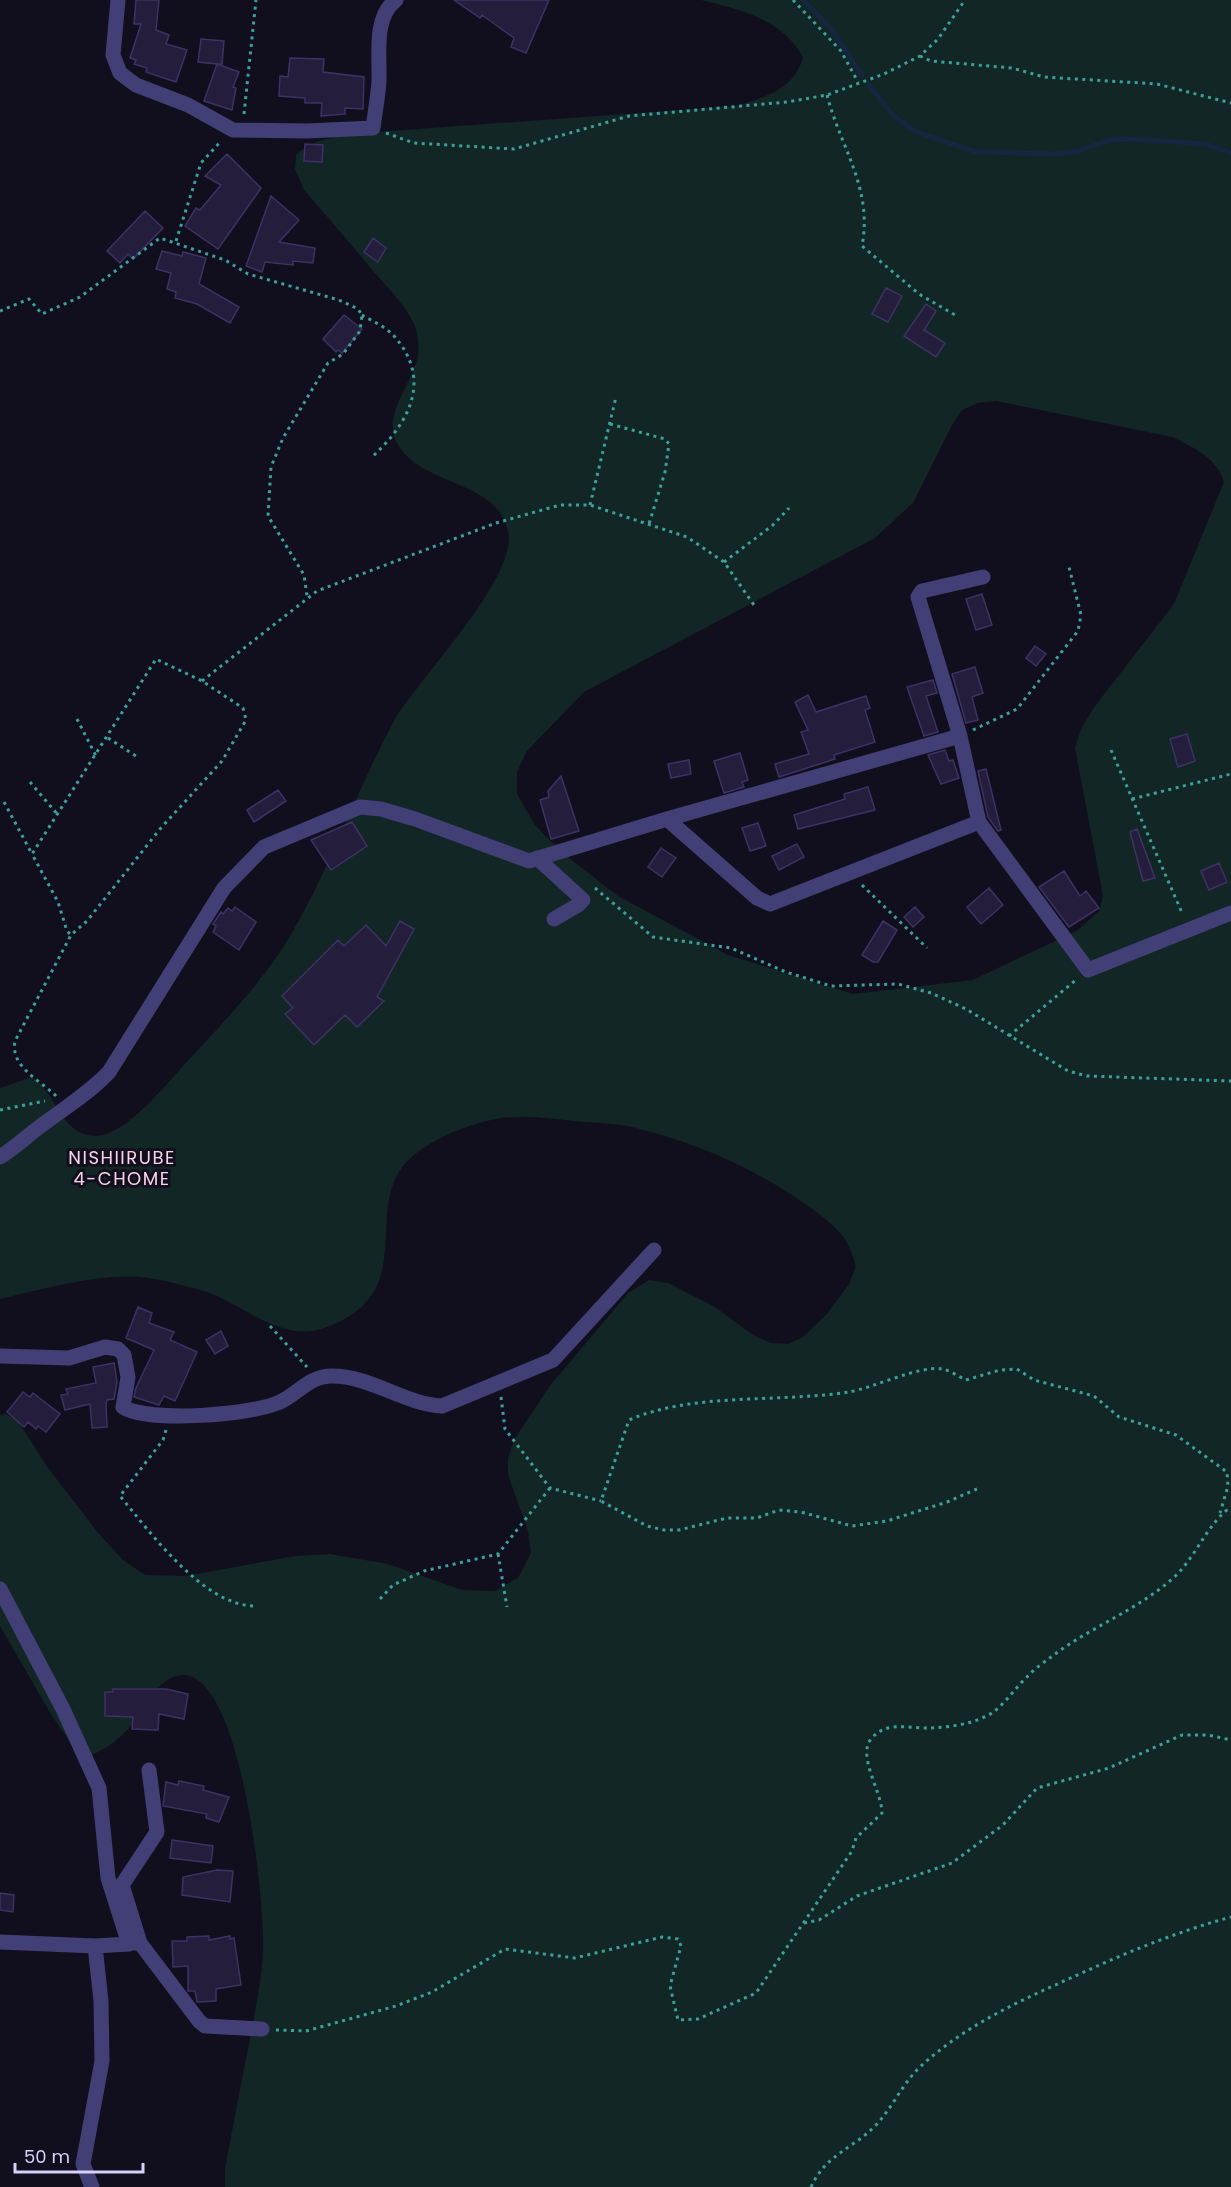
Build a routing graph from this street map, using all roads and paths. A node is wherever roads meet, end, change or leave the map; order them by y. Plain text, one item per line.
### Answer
1 (118, 0) edge
2 (256, 0) edge
3 (396, 0) edge
4 (793, 0) edge
5 (965, 0) edge
6 (920, 56) junction
7 (858, 82) junction
8 (827, 95) junction
9 (1231, 103) edge
10 (374, 128) junction
11 (233, 130) junction
12 (176, 242) junction
13 (0, 311) edge
14 (362, 315) junction
15 (955, 315) dead end
16 (616, 397) dead end
17 (610, 424) junction
18 (372, 457) dead end
19 (590, 505) junction
20 (789, 508) dead end
21 (649, 524) junction
22 (724, 562) junction
23 (1069, 567) dead end
24 (983, 577) dead end
25 (307, 596) junction
26 (756, 608) dead end
27 (202, 681) junction
28 (76, 719) dead end
29 (960, 736) junction
30 (107, 738) junction
31 (1111, 750) dead end
32 (96, 756) junction
33 (140, 758) dead end
34 (1231, 774) edge
35 (30, 782) dead end
36 (1132, 799) junction
37 (4, 802) dead end
38 (58, 816) junction
39 (667, 819) junction
40 (979, 822) junction
41 (32, 854) junction
42 (537, 858) junction
43 (848, 872) junction
44 (586, 881) dead end
45 (1231, 913) edge
46 (554, 919) dead end
47 (1189, 931) junction
48 (71, 935) junction
49 (927, 948) dead end
50 (1088, 970) junction
51 (1010, 1036) junction
52 (1231, 1082) edge
53 (0, 1110) edge
54 (0, 1157) edge
55 (654, 1250) dead end
56 (270, 1326) dead end
57 (0, 1356) edge
58 (313, 1379) junction
59 (499, 1383) junction
60 (167, 1416) junction
61 (550, 1488) junction
62 (977, 1489) dead end
63 (602, 1501) junction
64 (1231, 1506) edge
65 (1219, 1518) junction
66 (498, 1554) junction
67 (0, 1589) edge
68 (380, 1599) dead end
69 (254, 1606) dead end
70 (507, 1607) dead end
71 (1231, 1740) edge
72 (149, 1770) dead end
73 (1231, 1917) edge
74 (804, 1923) junction
75 (0, 1941) edge
76 (135, 1943) junction
77 (95, 1946) junction
78 (262, 2029) joint
79 (92, 2187) edge
80 (811, 2187) edge

1 - 11 street
2 - 11 path
3 - 10 street
4 - 7 path
5 - 6 path
6 - 7 path
6 - 9 path
7 - 8 path
8 - 10 path
8 - 15 path
10 - 11 street
11 - 12 path
12 - 13 path
12 - 14 path
14 - 18 path
14 - 25 path
16 - 17 path
17 - 19 path
17 - 21 path
19 - 21 path
19 - 25 path
20 - 22 path
21 - 22 path
22 - 26 path
23 - 29 path
24 - 29 street
25 - 27 path
27 - 30 path
27 - 48 path
28 - 32 path
29 - 39 street
29 - 40 street
30 - 32 path
30 - 33 path
31 - 36 path
32 - 38 path
34 - 36 path
35 - 38 path
36 - 47 path
37 - 41 path
38 - 41 path
39 - 42 street
39 - 43 street
40 - 43 street
40 - 50 street
41 - 48 path
42 - 46 street
42 - 54 street
43 - 49 path
44 - 51 path
45 - 47 street
47 - 50 street
48 - 53 path
50 - 51 path
51 - 52 path
55 - 59 street
56 - 58 path
57 - 60 street
58 - 59 street
58 - 60 street
59 - 61 path
60 - 69 path
61 - 63 path
61 - 66 path
62 - 63 path
63 - 65 path
64 - 65 path
65 - 74 path
66 - 68 path
66 - 70 path
67 - 76 street
71 - 74 path
72 - 76 street
73 - 80 path
74 - 78 path
75 - 77 street
76 - 77 street
76 - 78 street
77 - 79 street

